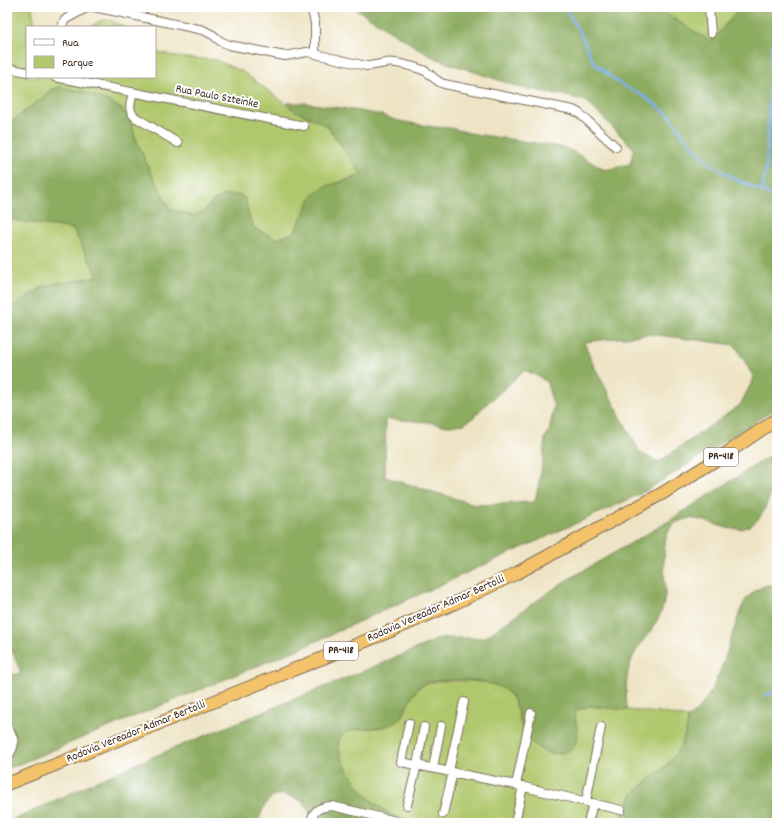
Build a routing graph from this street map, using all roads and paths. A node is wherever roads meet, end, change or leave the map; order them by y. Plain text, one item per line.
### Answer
1 (88, 7) edge
2 (94, 7) edge
3 (311, 7) edge
4 (709, 7) edge
5 (62, 26) edge
6 (711, 33) dead end
7 (316, 54) junction
8 (7, 68) edge
9 (26, 72) edge
10 (72, 79) edge
11 (133, 92) junction
12 (304, 126) dead end
13 (178, 144) dead end
14 (616, 147) dead end
15 (777, 418) edge
16 (464, 702) dead end
17 (531, 713) dead end
18 (409, 724) dead end
19 (7, 726) edge
20 (441, 726) dead end
21 (424, 727) dead end
22 (601, 727) dead end
23 (7, 758) edge
24 (417, 765) junction
25 (433, 768) junction
26 (451, 772) junction
27 (7, 784) edge
28 (520, 786) junction
29 (590, 802) junction
30 (407, 804) dead end
31 (621, 810) dead end
32 (443, 814) dead end
33 (310, 823) edge
34 (406, 823) edge
35 (515, 823) edge
36 (588, 823) edge

1 - 5 street
2 - 7 street
3 - 7 street
4 - 6 street
7 - 14 street
8 - 9 street
10 - 11 street, Rua Paulo Szteinke
11 - 12 street, Rua Paulo Szteinke
11 - 13 street
15 - 27 highway, Rodovia Vereador Admar Bertolli / PR-418
16 - 26 street
17 - 28 street
18 - 24 street
19 - 23 street
20 - 25 street
21 - 24 street
22 - 29 street
24 - 25 street
24 - 30 street
25 - 26 street
26 - 28 street
26 - 32 street
28 - 29 street
28 - 35 street
29 - 31 street
29 - 36 street
33 - 34 street

